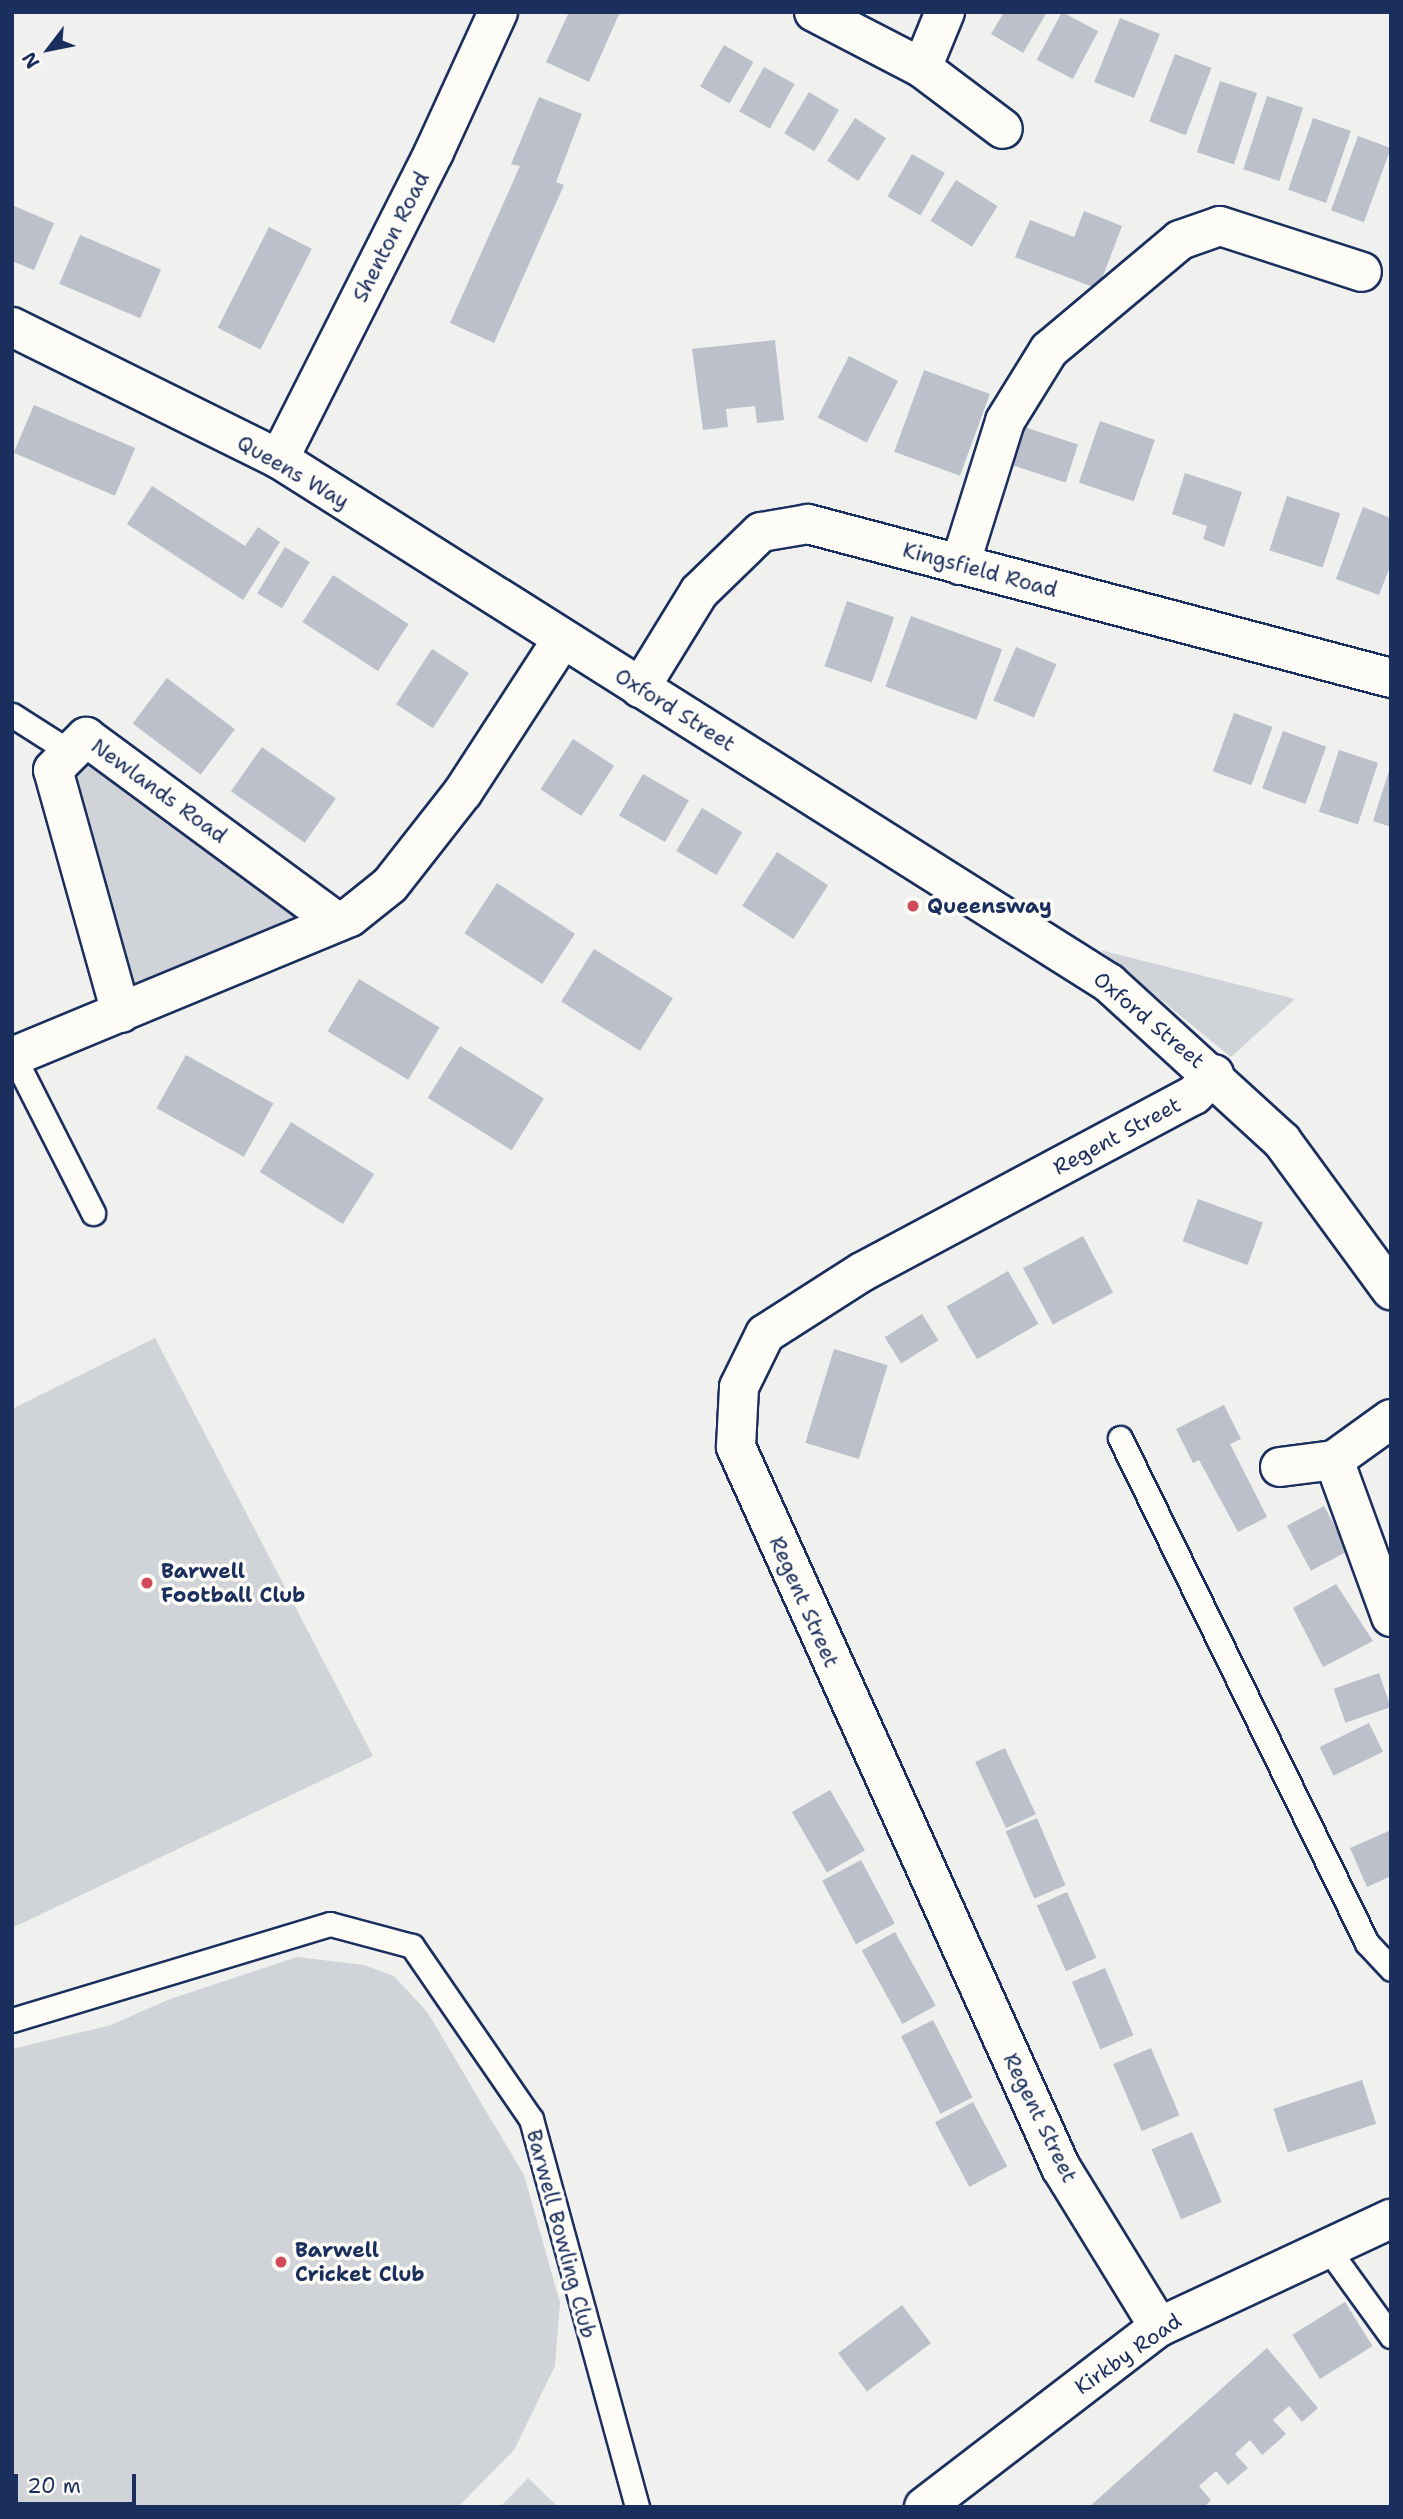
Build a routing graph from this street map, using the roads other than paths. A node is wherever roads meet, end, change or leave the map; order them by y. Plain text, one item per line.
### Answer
1 (498, 12) edge
2 (814, 12) edge
3 (945, 12) edge
4 (922, 68) junction
5 (1003, 129) dead end
6 (1362, 272) dead end
7 (12, 327) edge
8 (279, 459) junction
9 (960, 565) junction
10 (561, 641) junction
11 (1391, 678) edge
12 (640, 688) junction
13 (12, 715) edge
14 (70, 752) junction
15 (337, 922) junction
16 (121, 1013) junction
17 (13, 1057) edge
18 (1214, 1074) junction
19 (93, 1213) dead end
20 (1391, 1290) edge
21 (1391, 1419) edge
22 (1120, 1438) dead end
23 (1334, 1460) junction
24 (1280, 1467) dead end
25 (1391, 1617) edge
26 (1391, 1969) edge
27 (12, 2020) edge
28 (1391, 2218) edge
29 (1326, 2246) junction
30 (1159, 2327) junction
31 (1391, 2336) edge
32 (637, 2507) edge
33 (925, 2507) edge

1 - 8 street, Shenton Road
2 - 4 street
3 - 4 street
4 - 5 street
6 - 9 street
7 - 8 street, Queens Way
8 - 10 street, Queens Way
9 - 11 street, Kingsfield Road
9 - 12 street, Kingsfield Road
10 - 12 street, Oxford Street
10 - 15 street
12 - 18 street, Oxford Street
13 - 14 lane
14 - 15 street, Newlands Road
14 - 16 street, Newlands Road
15 - 16 street
16 - 17 street
17 - 19 lane
18 - 20 street, Oxford Street
18 - 30 street, Regent Street
21 - 23 street
22 - 26 lane
23 - 24 street
23 - 25 street
27 - 32 lane, Barwell Bowling Club
28 - 29 street, Kirkby Road
29 - 30 street, Kirkby Road
29 - 31 lane
30 - 33 street, Kirkby Road

